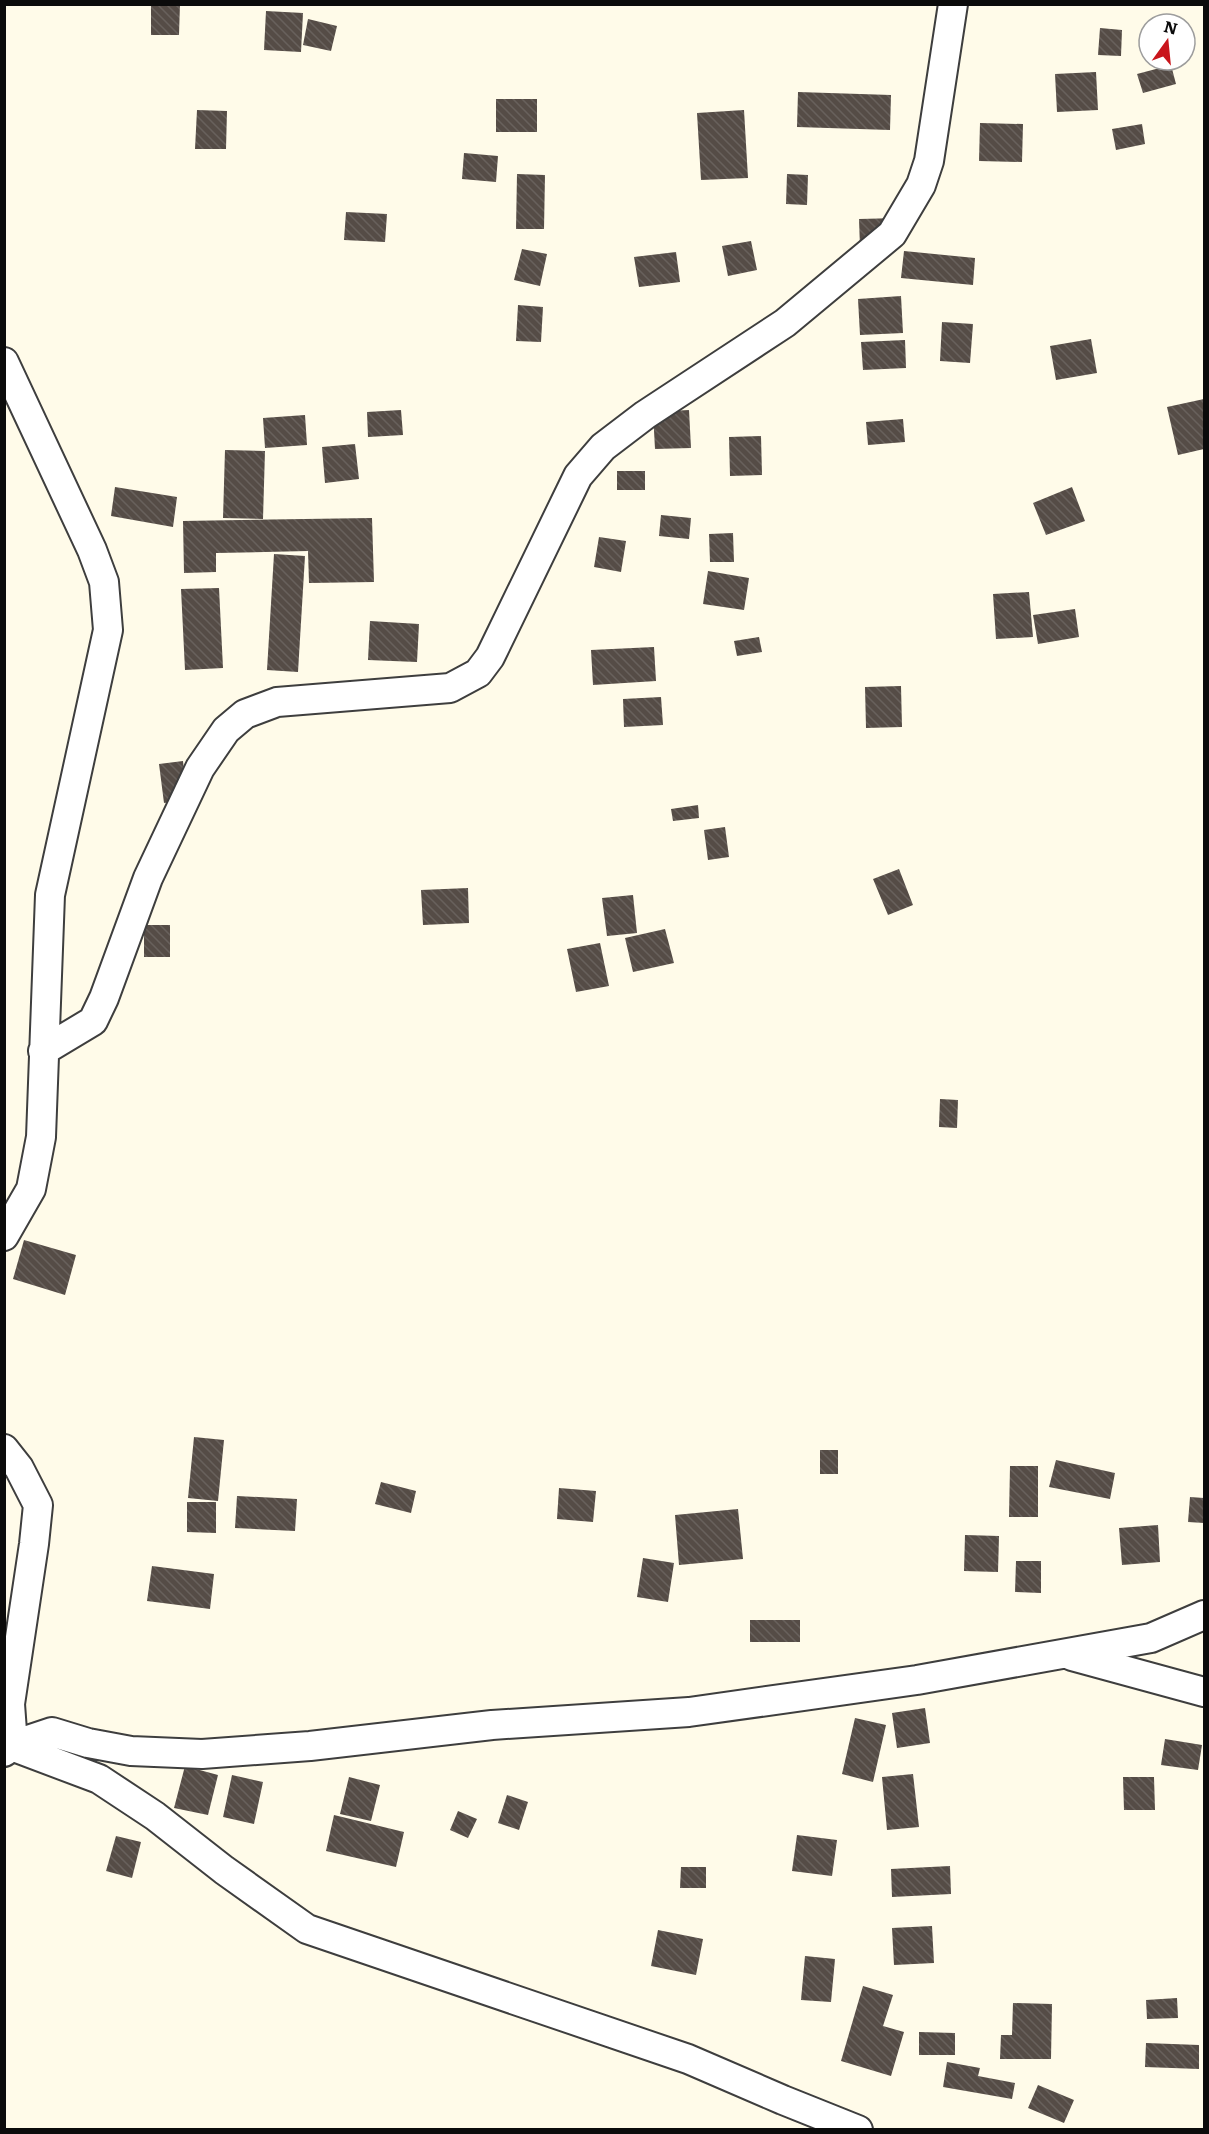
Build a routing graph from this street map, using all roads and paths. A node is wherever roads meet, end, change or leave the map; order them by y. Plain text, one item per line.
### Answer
1 (953, 4) edge
2 (4, 362) edge
3 (43, 1051) junction
4 (4, 1236) edge
5 (4, 1449) edge
6 (1204, 1615) edge
7 (1064, 1653) junction
8 (1204, 1692) edge
9 (7, 1747) edge
10 (858, 2130) edge

1 - 3 street
2 - 3 street
3 - 4 street
5 - 9 street
6 - 7 street
7 - 8 street
7 - 9 street
9 - 10 street

